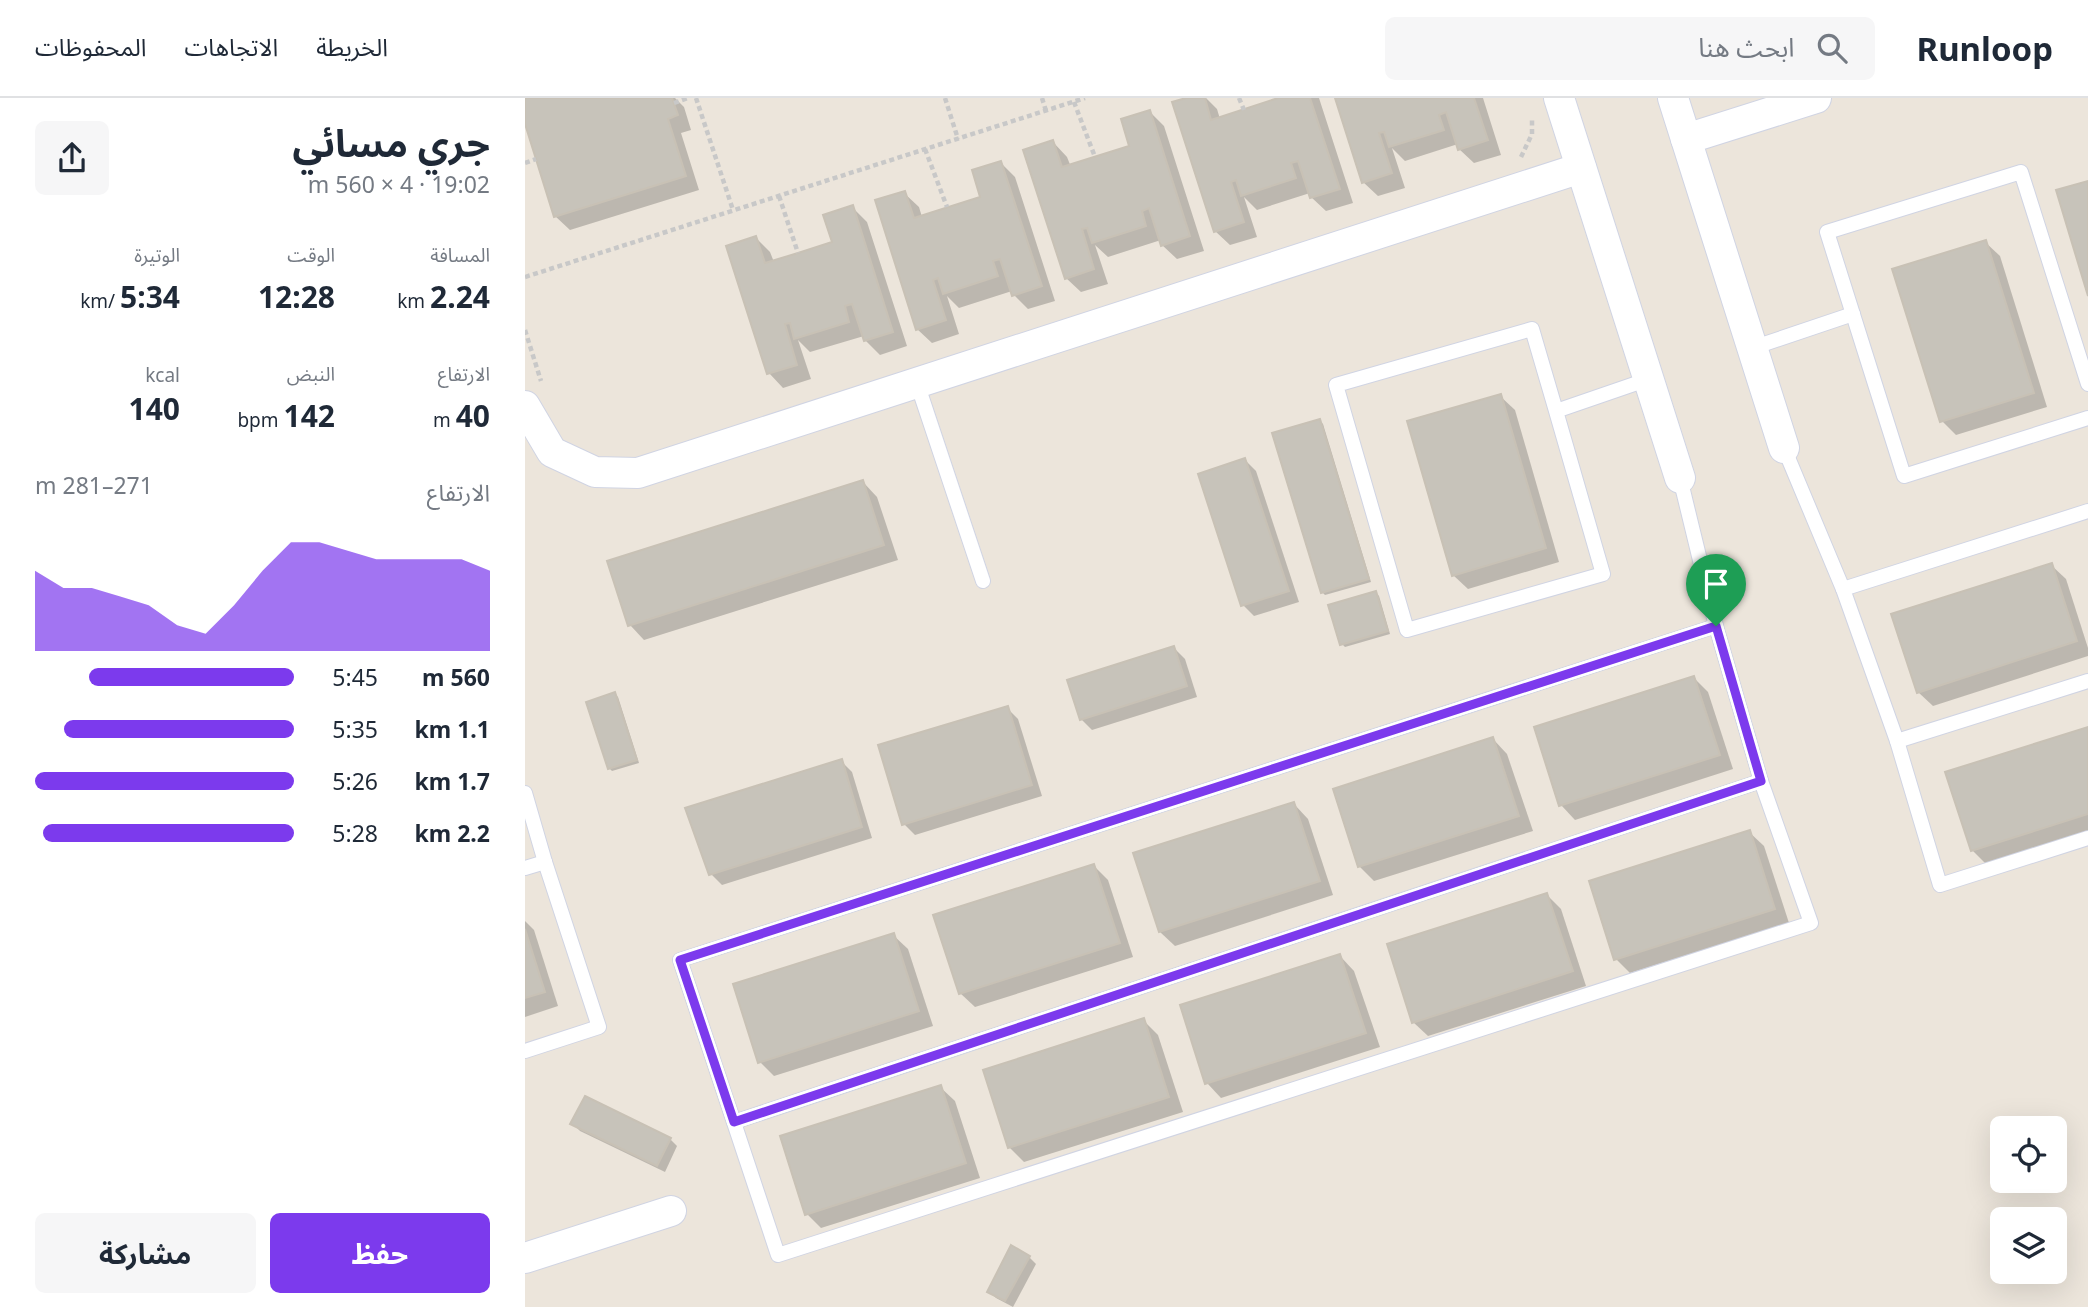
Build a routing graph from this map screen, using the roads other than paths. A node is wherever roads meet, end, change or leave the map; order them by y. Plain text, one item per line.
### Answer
1 (1559, 98) edge
2 (1673, 98) edge
3 (1816, 98) edge
4 (1686, 139) junction
5 (1581, 168) junction
6 (1853, 314) junction
7 (1752, 348) junction
8 (1649, 379) junction
9 (917, 383) junction
10 (2088, 384) edge
11 (525, 406) edge
12 (1556, 411) junction
13 (2088, 418) edge
14 (1784, 448) joint
15 (1680, 478) joint
16 (2088, 511) edge
17 (983, 581) dead end
18 (1843, 589) junction
19 (1716, 626) junction
20 (2088, 681) edge
21 (1897, 741) junction
22 (1761, 781) junction
23 (525, 793) edge
24 (2088, 838) edge
25 (545, 862) junction
26 (525, 868) edge
27 (525, 1051) edge
28 (734, 1122) junction
29 (671, 1211) dead end
30 (525, 1258) edge

1 - 5 street
2 - 4 street
3 - 4 street
4 - 7 street
5 - 8 street
5 - 9 street
6 - 7 lane
6 - 10 lane
6 - 13 lane
7 - 14 street
8 - 12 lane
8 - 15 street
9 - 11 street
9 - 17 lane
12 - 12 lane
14 - 18 lane
15 - 19 lane
16 - 18 lane
18 - 21 lane
19 - 22 lane
19 - 28 lane
20 - 21 lane
21 - 24 lane
22 - 28 lane
22 - 28 lane
23 - 25 lane
25 - 26 lane
25 - 27 lane
29 - 30 street

